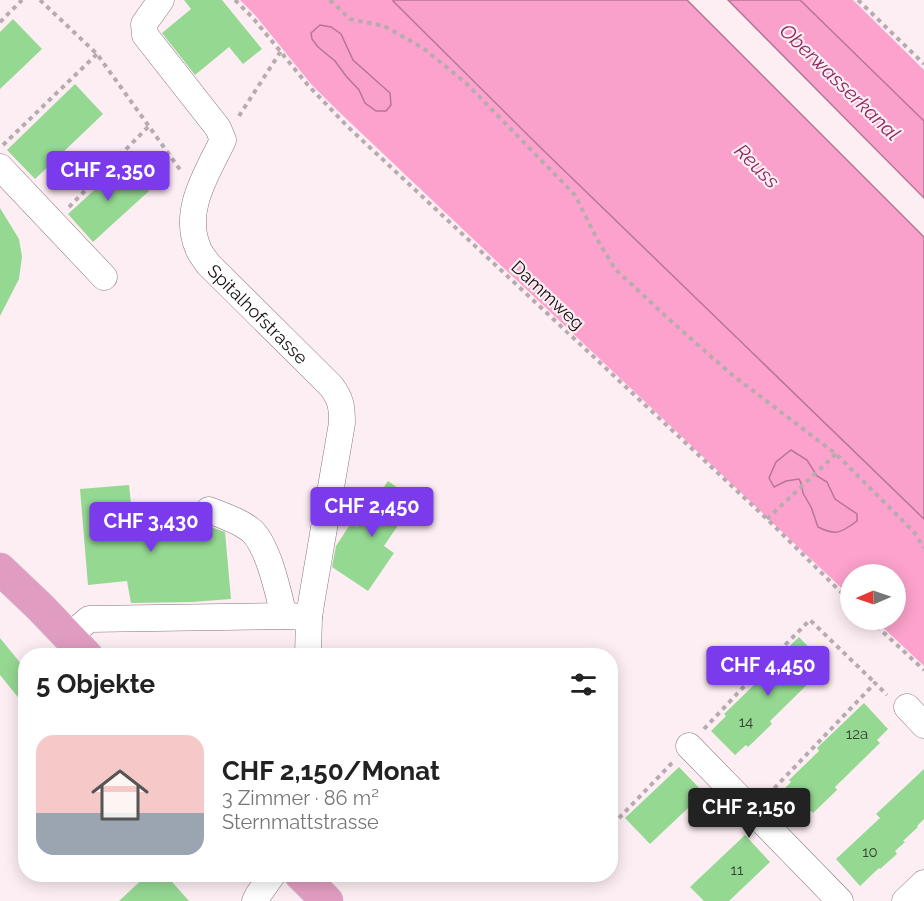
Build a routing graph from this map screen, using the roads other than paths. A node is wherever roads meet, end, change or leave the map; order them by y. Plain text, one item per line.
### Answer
1 (161, 0) edge
2 (0, 167) edge
3 (104, 277) dead end
4 (209, 510) dead end
5 (0, 569) edge
6 (284, 616) junction
7 (309, 617) junction
8 (78, 646) edge
9 (308, 648) edge
10 (689, 746) road end
11 (268, 882) edge
12 (308, 882) edge
13 (924, 883) edge
14 (255, 901) edge
15 (327, 901) edge
16 (840, 901) edge
17 (905, 901) edge

1 - 7 street, Spitalhofstrasse
2 - 3 street
4 - 6 street
5 - 8 main road
6 - 7 street
6 - 8 street
7 - 9 street, Spitalhofstrasse
10 - 16 street
11 - 14 street
12 - 15 main road
13 - 17 street

